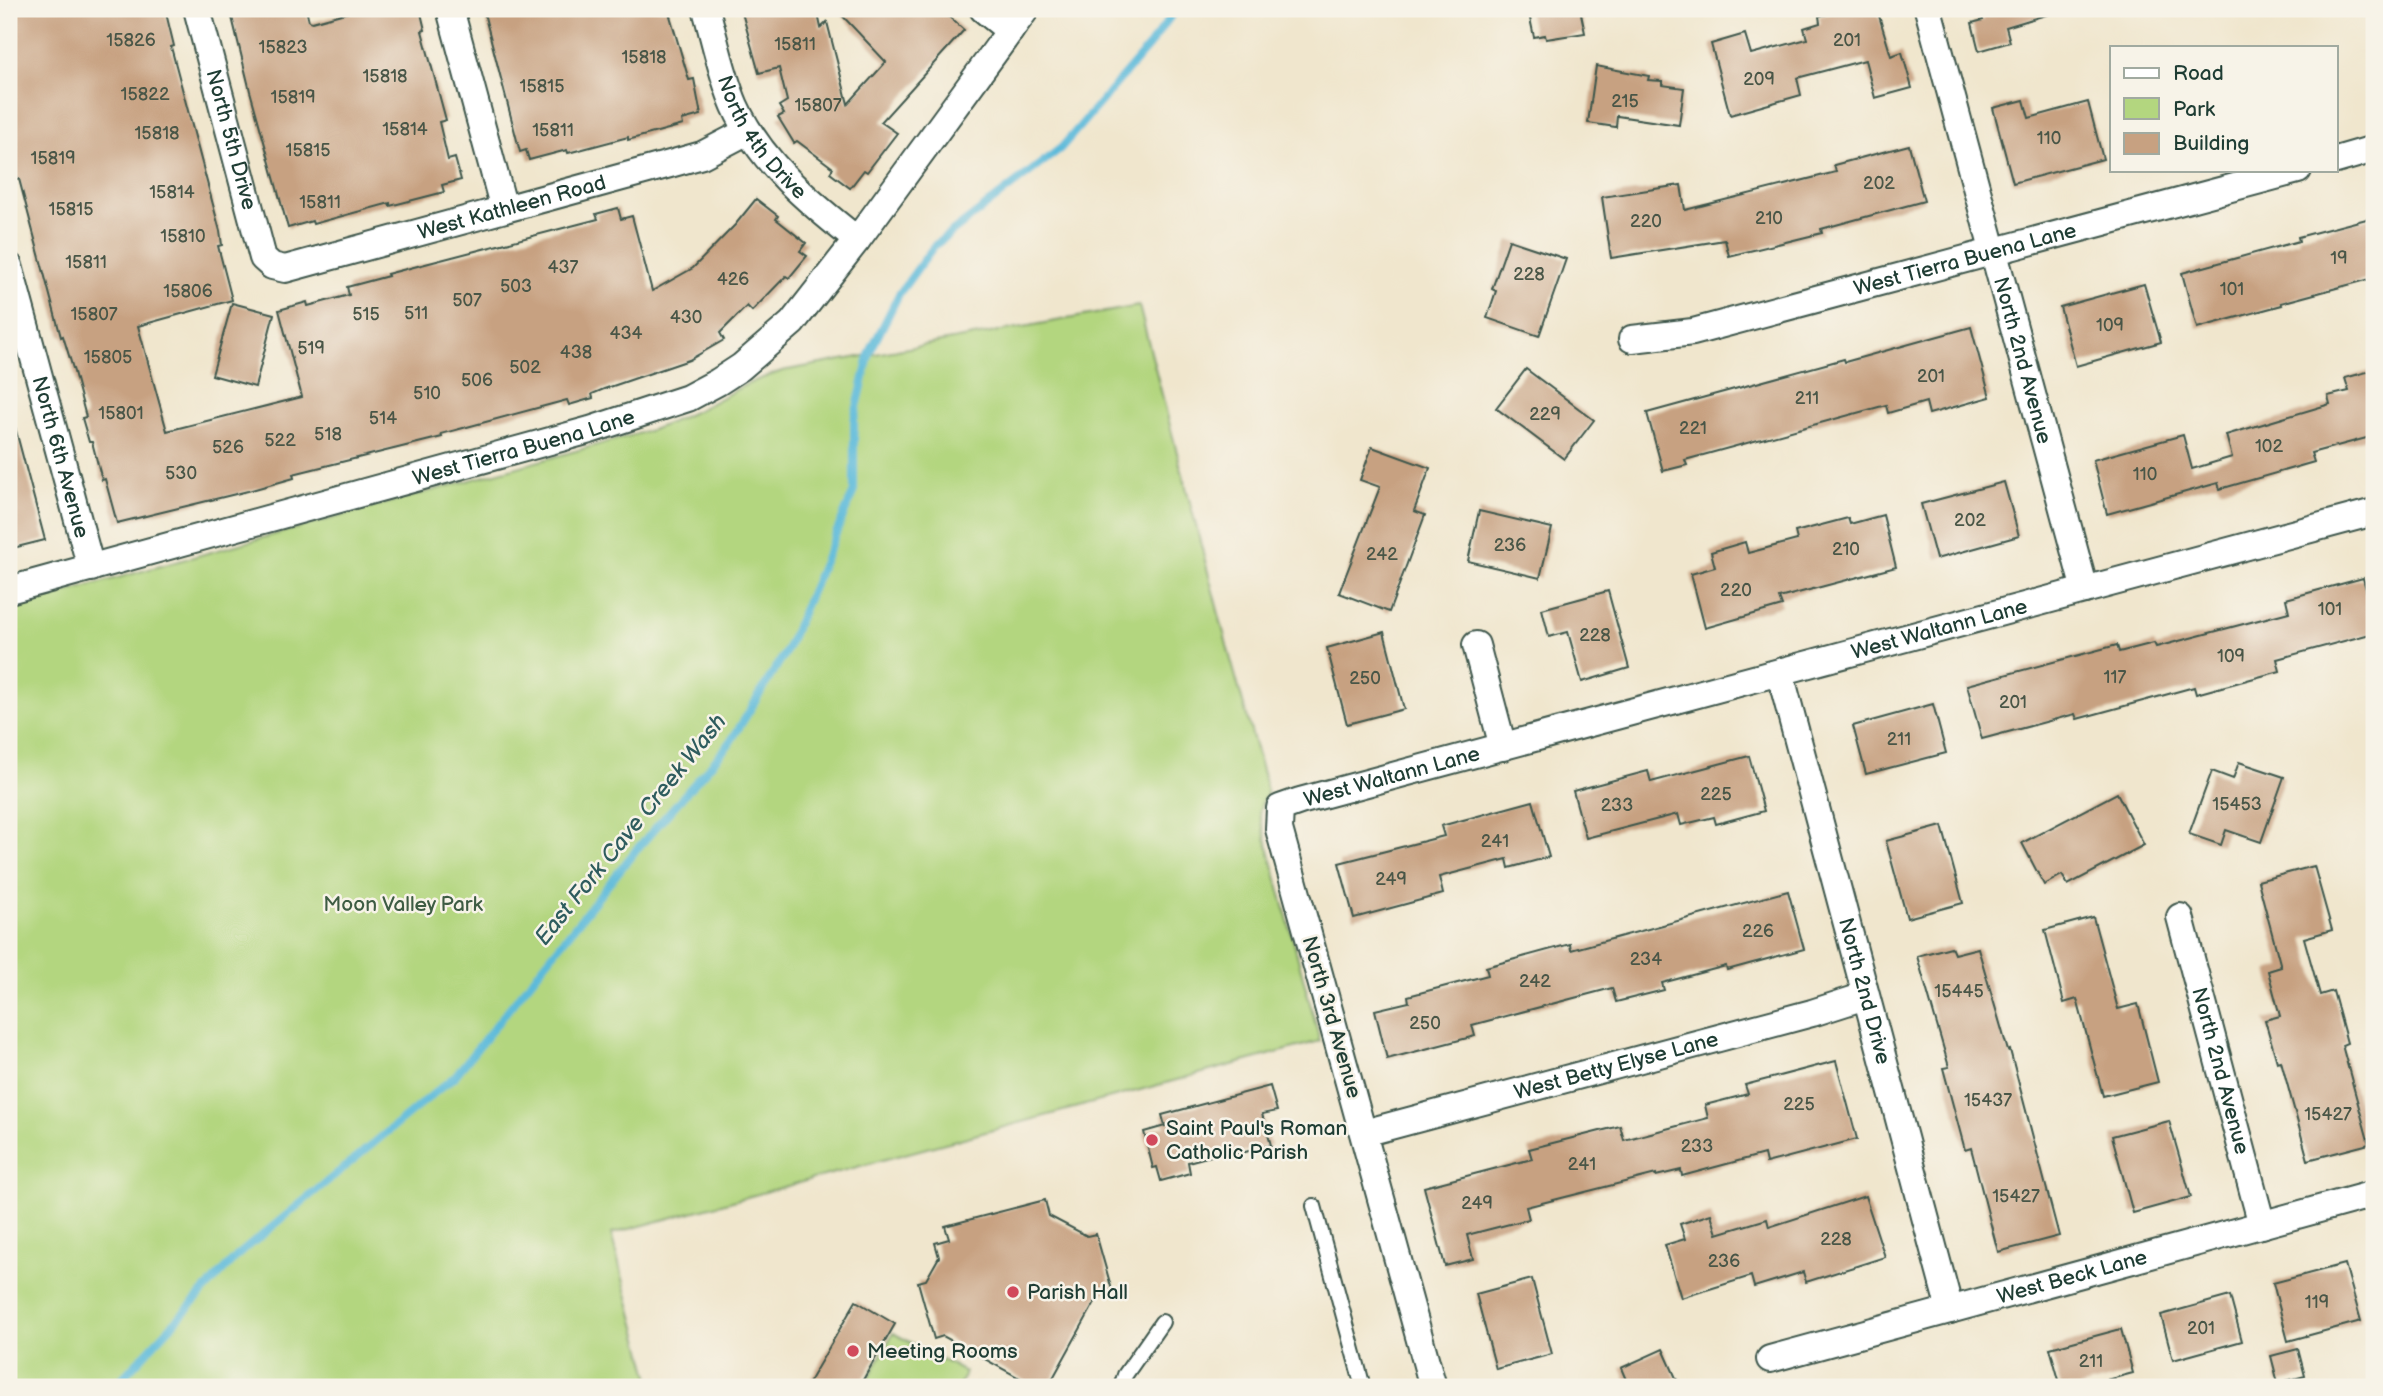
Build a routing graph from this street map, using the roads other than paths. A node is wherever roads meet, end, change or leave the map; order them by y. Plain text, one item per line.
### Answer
1 (197, 9) edge
2 (450, 9) edge
3 (706, 9) edge
4 (983, 9) edge
5 (1026, 9) edge
6 (1928, 9) edge
7 (1010, 31) junction
8 (748, 131) junction
9 (2374, 149) edge
10 (2338, 159) edge
11 (2290, 172) edge
12 (504, 209) junction
13 (858, 240) junction
14 (1993, 251) junction
15 (9, 266) edge
16 (272, 266) joint
17 (1632, 339) dead end
18 (2374, 512) edge
19 (91, 568) junction
20 (9, 590) edge
21 (2085, 590) junction
22 (1476, 646) dead end
23 (1780, 673) junction
24 (1503, 747) junction
25 (1280, 808) joint
26 (2180, 917) dead end
27 (1866, 996) junction
28 (1364, 1133) junction
29 (2374, 1194) edge
30 (1314, 1206) dead end
31 (2262, 1225) junction
32 (1950, 1310) junction
33 (1161, 1322) dead end
34 (1770, 1359) dead end
35 (1121, 1387) edge
36 (1363, 1387) edge
37 (1433, 1387) edge

1 - 16 street, North 5th Drive
2 - 12 street
3 - 8 street, North 4th Drive
4 - 7 street
5 - 7 street
6 - 14 street, North 2nd Avenue
7 - 13 street, West Tierra Buena Lane
8 - 12 street, West Kathleen Road
8 - 13 street, North 4th Drive
9 - 10 street
11 - 14 street, West Tierra Buena Lane
12 - 16 street, West Kathleen Road
13 - 19 street, West Tierra Buena Lane
14 - 17 street, West Tierra Buena Lane
14 - 21 street, North 2nd Avenue
15 - 19 street, North 6th Avenue
18 - 21 street, West Waltann Lane
19 - 20 street, West Tierra Buena Lane
21 - 23 street, West Waltann Lane
22 - 24 street, West Waltann Lane
23 - 24 street, West Waltann Lane
23 - 27 street, North 2nd Drive
24 - 25 street, West Waltann Lane
25 - 28 street, North 3rd Avenue
26 - 31 street, North 2nd Avenue
27 - 28 street, West Betty Elyse Lane
27 - 32 street, North 2nd Drive
28 - 37 street, North 3rd Avenue
29 - 31 street, West Beck Lane
30 - 36 lane
31 - 32 street, West Beck Lane
32 - 34 street, West Beck Lane
33 - 35 lane

